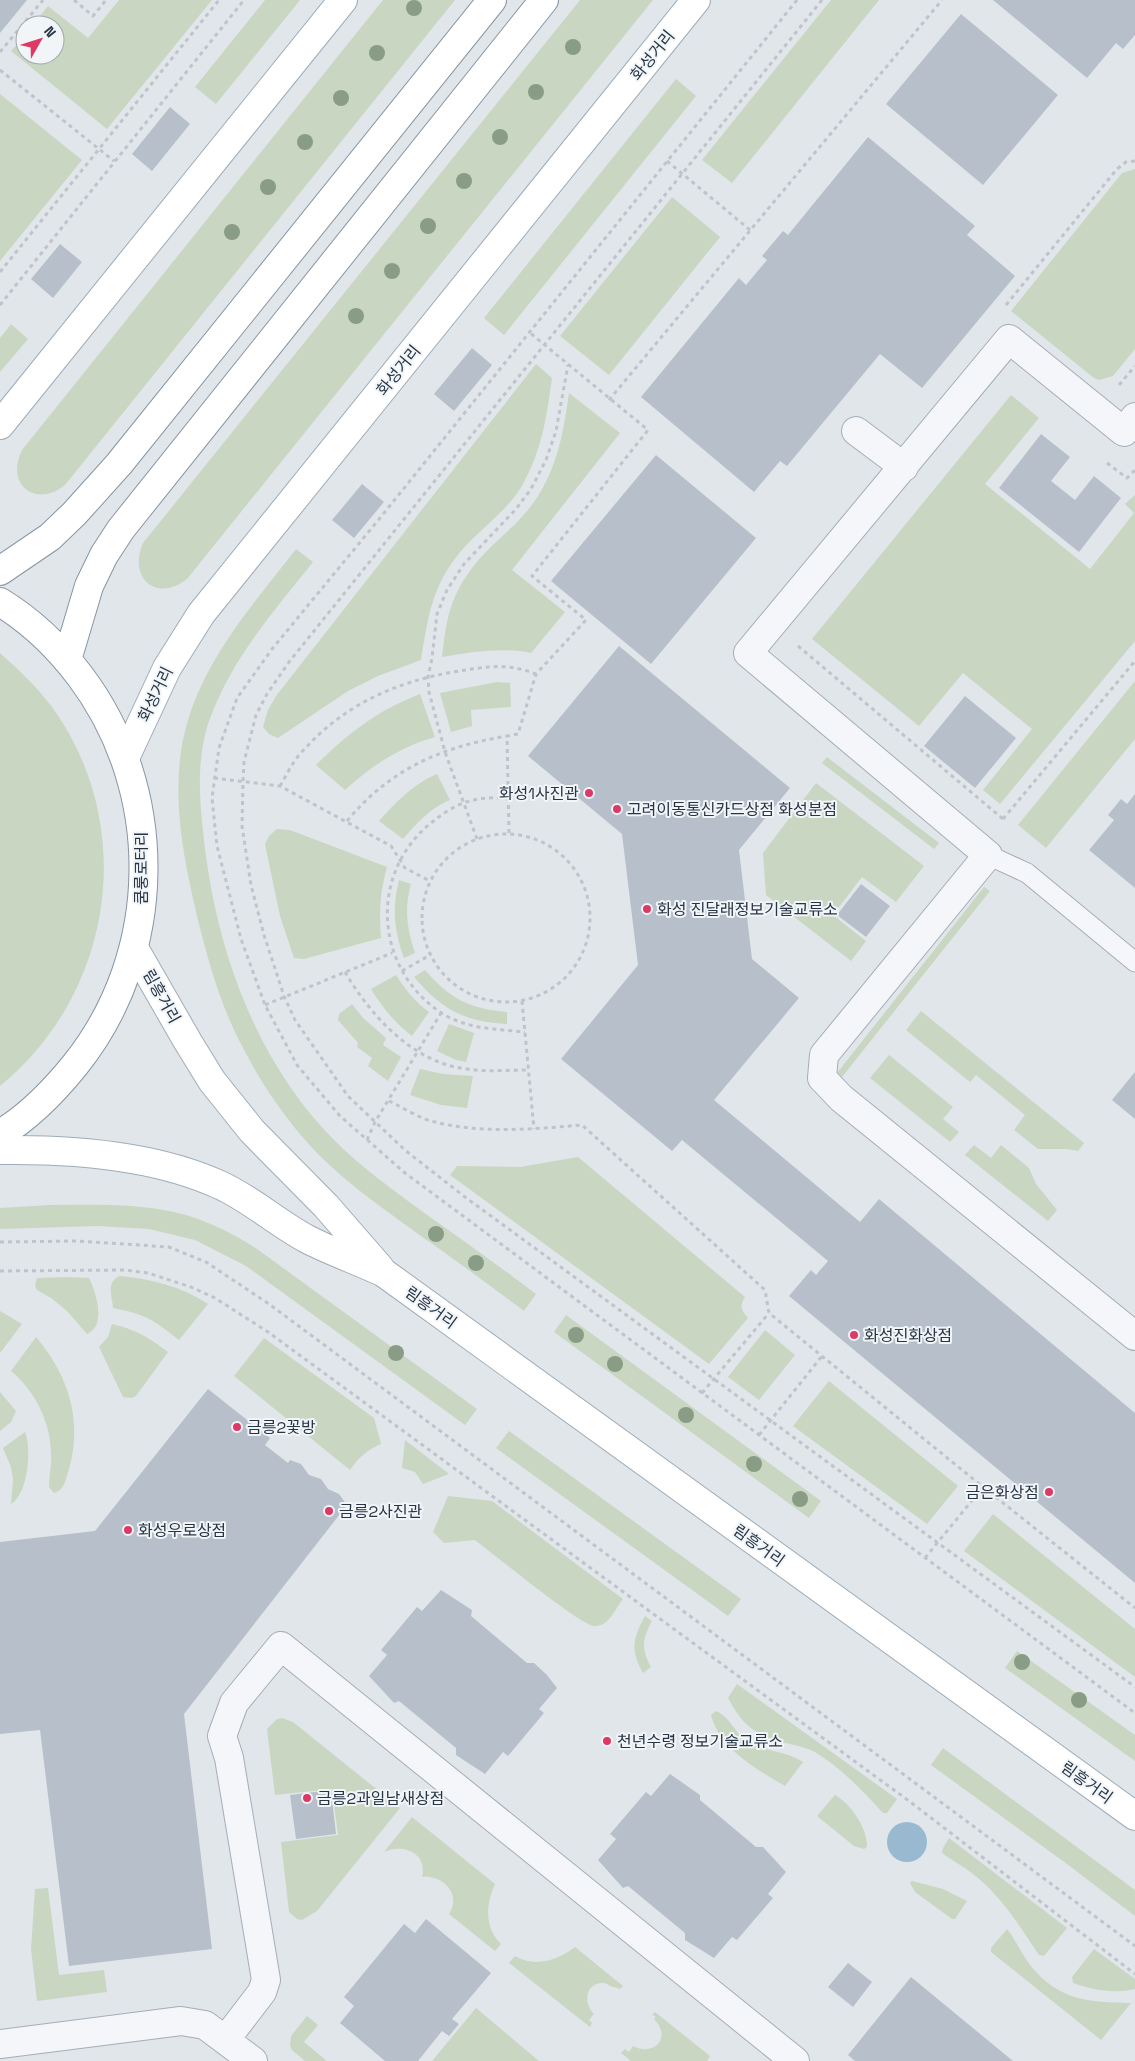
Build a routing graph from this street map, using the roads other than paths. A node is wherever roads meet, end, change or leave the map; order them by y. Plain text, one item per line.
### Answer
1 (344, 0) edge
2 (492, 0) edge
3 (544, 0) edge
4 (696, 0) edge
5 (1135, 417) edge
6 (0, 425) edge
7 (856, 431) dead end
8 (904, 467) junction
9 (0, 571) edge
10 (0, 602) edge
11 (67, 660) junction
12 (125, 758) junction
13 (988, 855) junction
14 (134, 948) junction
15 (1135, 962) edge
16 (0, 1134) edge
17 (0, 1150) edge
18 (384, 1272) junction
19 (1135, 1336) edge
20 (1135, 1816) edge
21 (226, 2039) junction
22 (0, 2044) edge
23 (253, 2061) edge
24 (795, 2061) edge

1 - 6 main road
2 - 9 main road
3 - 11 main road
4 - 12 main road, 화성거리
5 - 8 street
7 - 8 street
8 - 13 street
10 - 11 main road, 쿰룽로터리
11 - 12 main road, 쿰룽로터리
12 - 14 main road, 쿰룽로터리
13 - 15 lane
13 - 19 street
14 - 16 main road, 쿰룽로터리
14 - 18 main road, 림흥거리
17 - 18 main road, 림흥거리
18 - 20 main road, 림흥거리
21 - 22 street
21 - 23 street
21 - 24 street

